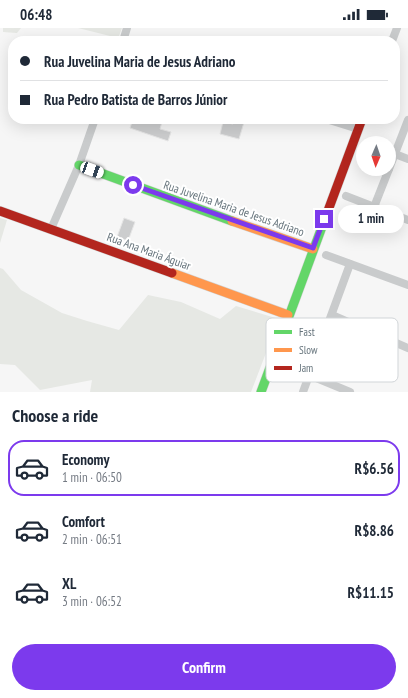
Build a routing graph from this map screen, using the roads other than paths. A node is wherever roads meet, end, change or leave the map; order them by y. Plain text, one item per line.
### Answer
1 (408, 120) edge
2 (93, 124) edge
3 (342, 124) edge
4 (360, 124) edge
5 (358, 129) junction
6 (396, 151) edge
7 (396, 154) edge
8 (408, 159) edge
9 (79, 165) junction
10 (386, 176) edge
11 (346, 196) dead end
12 (374, 207) junction
13 (0, 211) edge
14 (408, 220) edge
15 (51, 229) junction
16 (313, 248) junction
17 (326, 255) dead end
18 (350, 264) junction
19 (408, 285) edge
20 (288, 315) junction
21 (332, 316) joint
22 (287, 318) edge
23 (337, 318) edge
24 (398, 344) edge
25 (408, 348) edge
26 (266, 378) edge
27 (307, 382) edge
28 (326, 382) edge
29 (261, 392) edge
30 (303, 392) edge
31 (350, 392) edge

1 - 6 street
2 - 9 street
3 - 5 street
4 - 5 street
5 - 16 street
7 - 8 street
9 - 15 street
9 - 16 street, Rua Juvelina Maria de Jesus Adriano
10 - 12 street
11 - 12 street
12 - 14 street
13 - 15 street, Rua Ana Maria Águiar
15 - 20 street, Rua Ana Maria Águiar
16 - 20 street
17 - 18 street
18 - 19 street
18 - 21 street
20 - 22 street
21 - 23 street
24 - 25 street
26 - 29 street
27 - 30 street
28 - 31 street

